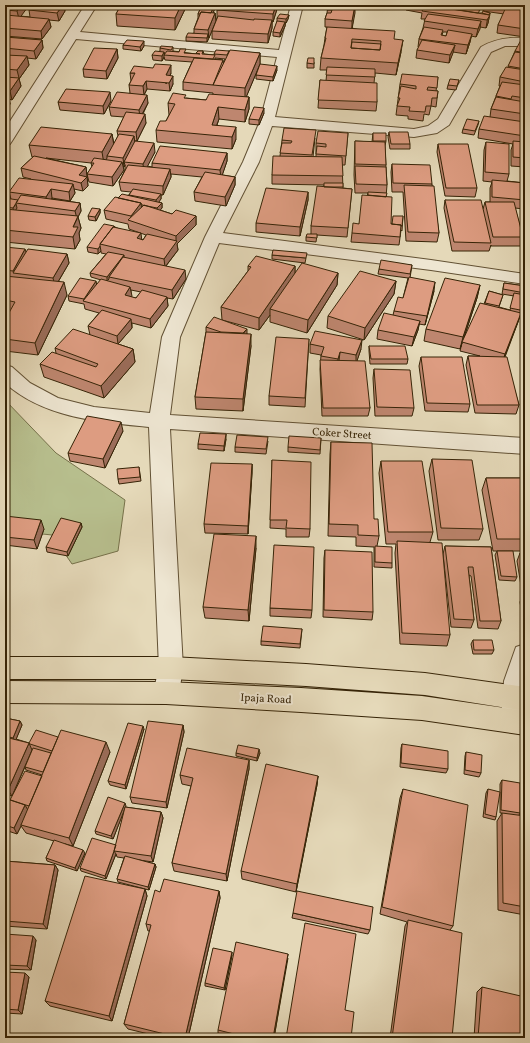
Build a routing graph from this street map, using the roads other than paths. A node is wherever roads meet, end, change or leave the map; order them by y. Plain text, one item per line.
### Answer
1 (91, 5) edge
2 (297, 5) edge
3 (73, 36) junction
4 (525, 42) edge
5 (284, 54) junction
6 (267, 121) junction
7 (5, 141) edge
8 (213, 238) junction
9 (525, 279) edge
10 (5, 372) edge
11 (159, 421) junction
12 (525, 446) edge
13 (525, 655) edge
14 (5, 668) edge
15 (170, 668) junction
16 (5, 692) edge
17 (166, 693) junction
18 (520, 698) edge
19 (520, 722) edge

1 - 3 street
2 - 5 street
3 - 5 street
3 - 7 street
4 - 6 street
5 - 6 street
6 - 8 street
8 - 9 street
8 - 11 street
10 - 11 street, Coker Street
11 - 12 street, Coker Street
11 - 15 street
13 - 18 street
14 - 15 main road
15 - 17 street
15 - 18 main road
16 - 17 main road, Ipaja Road
17 - 19 main road, Ipaja Road
18 - 19 street

